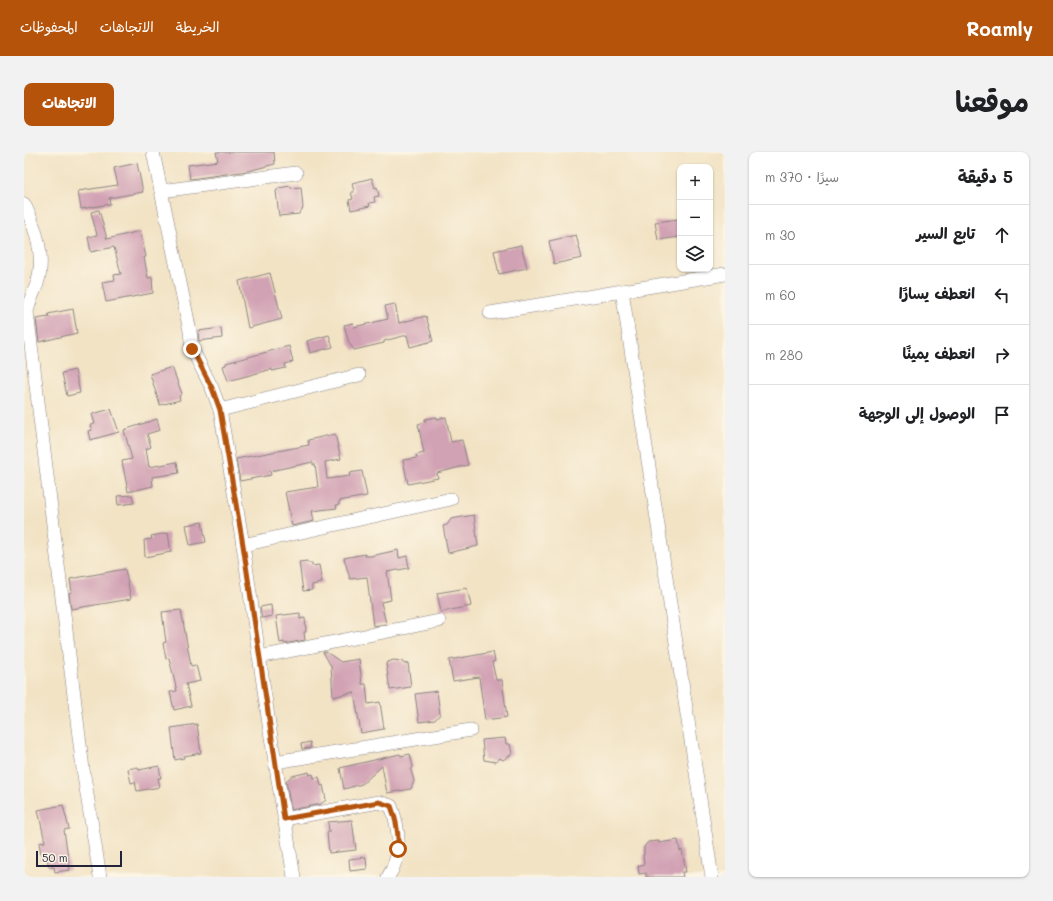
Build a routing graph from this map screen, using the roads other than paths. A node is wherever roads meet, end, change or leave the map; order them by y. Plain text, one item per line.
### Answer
1 (153, 152) edge
2 (296, 173) dead end
3 (161, 191) junction
4 (24, 204) edge
5 (725, 274) edge
6 (622, 291) junction
7 (490, 313) dead end
8 (359, 375) dead end
9 (220, 410) junction
10 (451, 499) dead end
11 (243, 545) junction
12 (439, 621) dead end
13 (259, 658) junction
14 (471, 730) dead end
15 (275, 762) junction
16 (284, 819) junction
17 (100, 877) edge
18 (294, 877) edge
19 (388, 877) edge
20 (712, 877) edge

1 - 3 street
2 - 3 street
3 - 9 street
4 - 17 street
5 - 6 street
6 - 7 street
6 - 20 street
8 - 9 street
9 - 11 street
10 - 11 street
11 - 13 street
12 - 13 street
13 - 15 street
14 - 15 street
15 - 16 street
16 - 18 street
16 - 19 street

